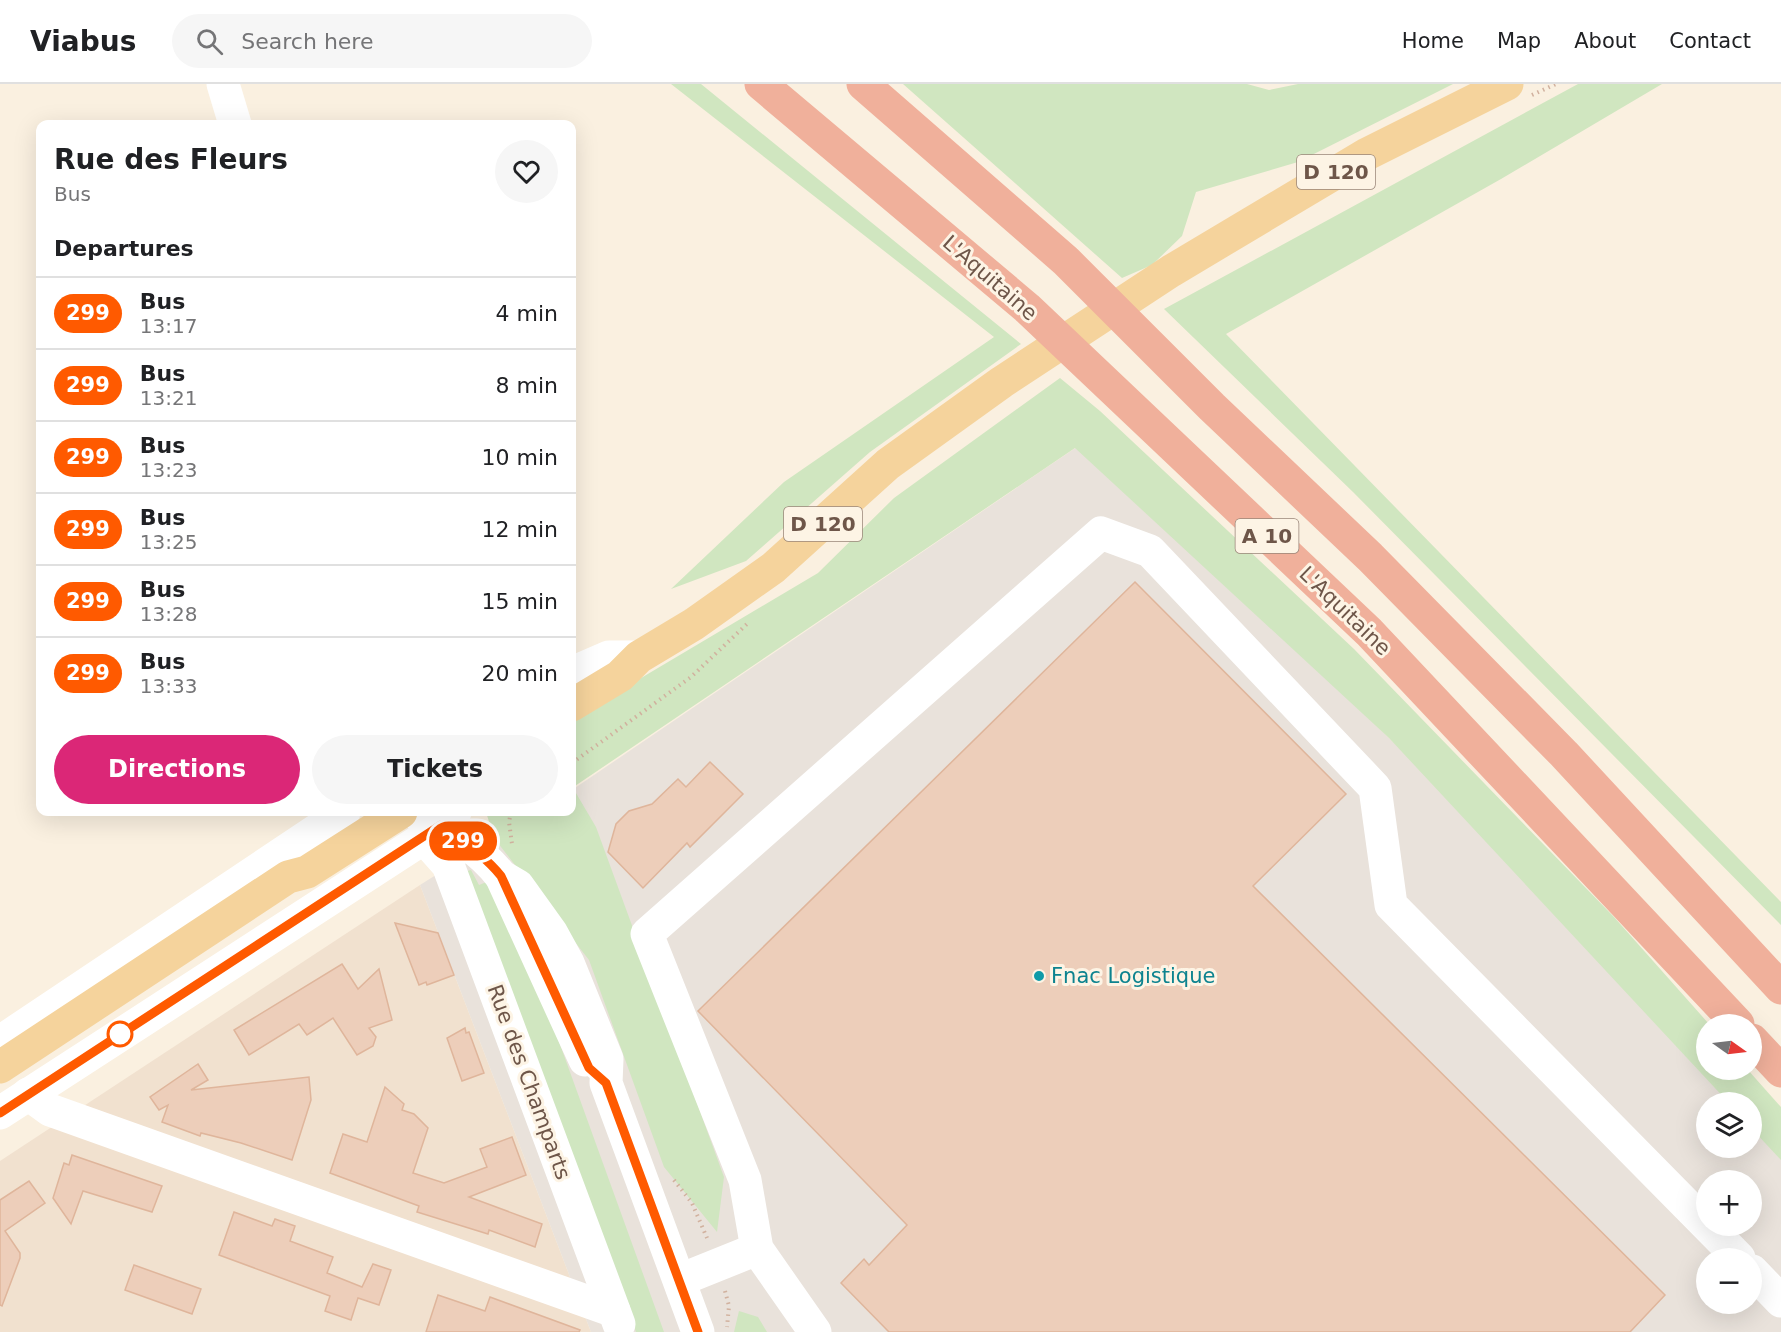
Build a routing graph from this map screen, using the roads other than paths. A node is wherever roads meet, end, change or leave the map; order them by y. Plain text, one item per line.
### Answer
1 (223, 84) edge
2 (761, 84) edge
3 (863, 84) edge
4 (1507, 84) edge
5 (234, 120) edge
6 (639, 657) junction
7 (576, 671) edge
8 (576, 684) edge
9 (576, 703) edge
10 (338, 816) edge
11 (383, 816) edge
12 (413, 816) edge
13 (472, 816) edge
14 (440, 825) edge
15 (502, 863) junction
16 (1781, 988) edge
17 (1729, 1014) edge
18 (0, 1042) edge
19 (1762, 1051) edge
20 (0, 1067) edge
21 (1781, 1071) edge
22 (28, 1094) junction
23 (0, 1113) edge
24 (1729, 1248) edge
25 (757, 1249) junction
26 (680, 1280) junction
27 (1762, 1282) edge
28 (1781, 1301) edge
29 (618, 1321) edge
30 (698, 1332) edge
31 (815, 1332) edge

1 - 5 street
2 - 17 highway, L'Aquitaine / A 10
3 - 16 highway, A 10
4 - 6 main road, D 120
6 - 7 street
6 - 8 main road, D 120
6 - 9 main road
10 - 18 street
11 - 20 main road
12 - 14 street
13 - 15 street
14 - 15 street
14 - 22 street
14 - 29 street, Rue des Champarts
15 - 26 street
19 - 21 highway
22 - 23 street
22 - 29 street
24 - 25 street
25 - 26 street
25 - 31 street
26 - 30 street
27 - 28 street

